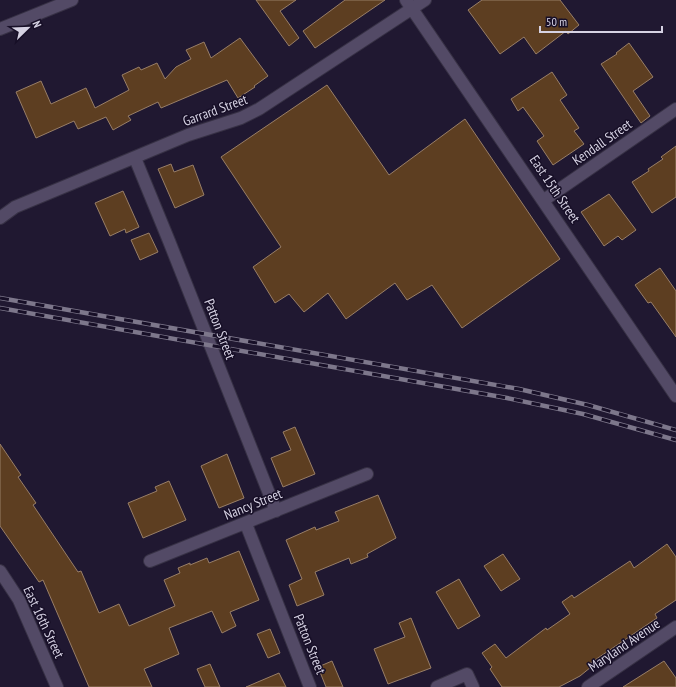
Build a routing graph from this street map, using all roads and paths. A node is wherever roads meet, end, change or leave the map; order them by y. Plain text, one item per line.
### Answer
1 (72, 0) edge
2 (425, 0) edge
3 (409, 4) edge
4 (0, 29) edge
5 (676, 109) edge
6 (135, 158) junction
7 (544, 200) junction
8 (0, 218) edge
9 (676, 396) edge
10 (367, 474) dead end
11 (276, 511) junction
12 (246, 524) junction
13 (150, 562) dead end
14 (0, 571) edge
15 (676, 627) edge
16 (57, 687) edge
17 (310, 687) edge
18 (437, 687) edge
19 (473, 687) edge
20 (588, 687) edge

1 - 4 street
2 - 3 street, Garrard Street
3 - 6 street, Garrard Street
3 - 7 street, East 15th Street
5 - 7 street, Kendall Street
6 - 8 street, Garrard Street
6 - 11 street, Patton Street
7 - 9 street, East 15th Street
10 - 11 street, Nancy Street
11 - 12 street, Nancy Street
12 - 13 street, Nancy Street
12 - 17 street, Patton Street
14 - 16 street, East 16th Street
15 - 20 street, Maryland Avenue
18 - 19 street

